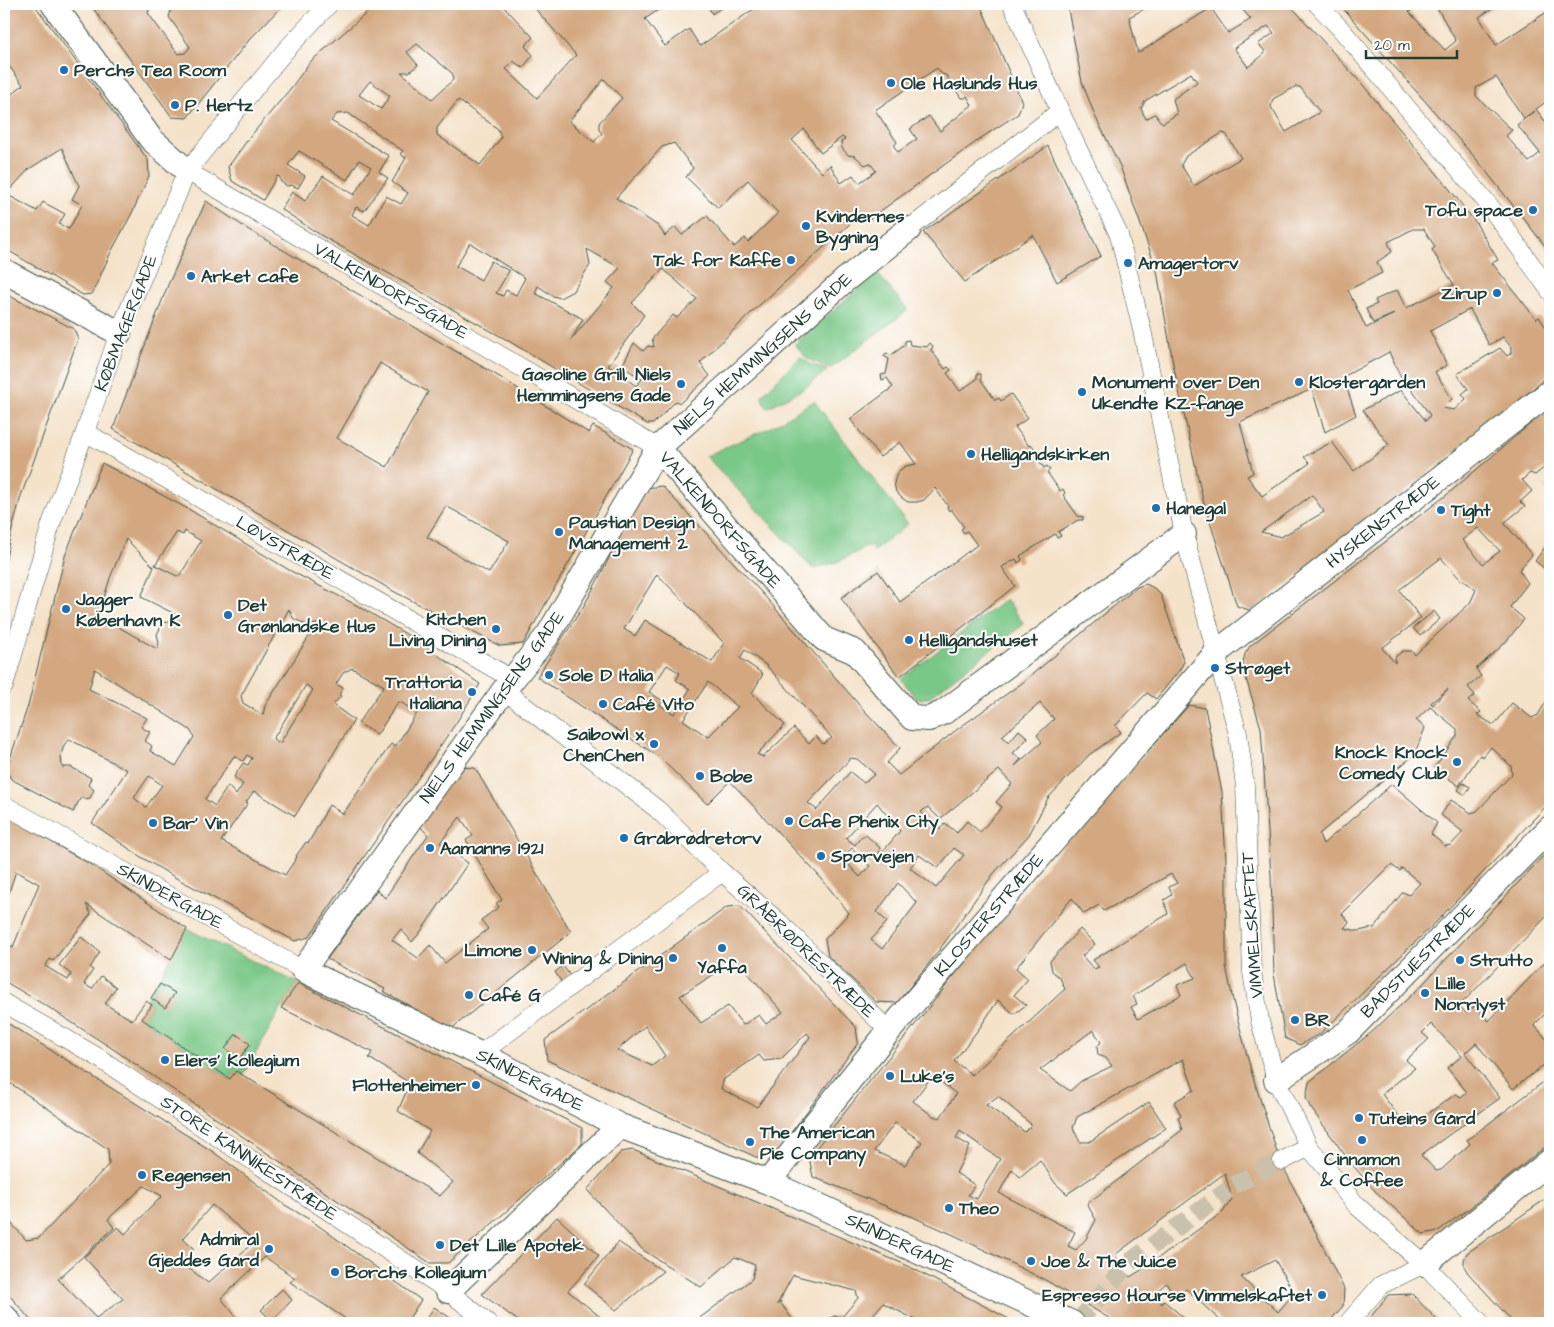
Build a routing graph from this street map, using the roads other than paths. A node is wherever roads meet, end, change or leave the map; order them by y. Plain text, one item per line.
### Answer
1 (53, 4) edge
2 (330, 4) edge
3 (1012, 4) edge
4 (1317, 4) edge
5 (1060, 111) junction
6 (187, 171) junction
7 (909, 229) joint
8 (4, 271) edge
9 (1550, 291) edge
10 (119, 333) junction
11 (1550, 392) edge
12 (85, 432) junction
13 (658, 448) junction
14 (1184, 534) junction
15 (1217, 652) junction
16 (508, 684) junction
17 (4, 686) edge
18 (4, 805) edge
19 (1550, 828) edge
20 (722, 872) junction
21 (303, 970) junction
22 (4, 1003) edge
23 (889, 1031) junction
24 (480, 1054) junction
25 (1276, 1080) junction
26 (620, 1126) junction
27 (1308, 1147) junction
28 (1282, 1161) tunnel mouth
29 (1550, 1161) edge
30 (768, 1182) junction
31 (1424, 1264) junction
32 (448, 1291) junction
33 (4, 1316) edge
34 (10, 1323) edge
35 (488, 1323) edge
36 (1072, 1323) edge
37 (1348, 1323) edge
38 (1481, 1323) edge

1 - 6 street
2 - 6 street, KØBMAGERGADE
3 - 5 street
4 - 9 street
5 - 7 street, NIELS HEMMINGSENS GADE
5 - 14 street
6 - 10 street, KØBMAGERGADE
6 - 13 street, VALKENDORFSGADE
7 - 13 street, NIELS HEMMINGSENS GADE
8 - 10 street
10 - 12 street, KØBMAGERGADE
11 - 15 street, HYSKENSTRÆDE
12 - 16 street, LØVSTRÆDE
12 - 17 street, KØBMAGERGADE
13 - 14 street, VALKENDORFSGADE
13 - 16 street, NIELS HEMMINGSENS GADE
14 - 15 street
15 - 23 street, KLOSTERSTRÆDE
15 - 25 street, VIMMELSKAFTET
16 - 20 street
16 - 21 street, NIELS HEMMINGSENS GADE
18 - 21 street, SKINDERGADE
19 - 25 street, BADSTUESTRÆDE
20 - 23 street, GRÅBRØDRESTRÆDE
20 - 24 street
21 - 24 street, SKINDERGADE
22 - 32 street, STORE KANNIKESTRÆDE
23 - 30 street, KLOSTERSTRÆDE
24 - 26 street, SKINDERGADE
25 - 27 street, VIMMELSKAFTET
26 - 30 street, SKINDERGADE
26 - 32 street
27 - 28 street
27 - 31 street, VIMMELSKAFTET
29 - 31 street
30 - 36 street, SKINDERGADE
31 - 37 street
31 - 38 street, VIMMELSKAFTET
32 - 35 street, STORE KANNIKESTRÆDE
33 - 34 street

